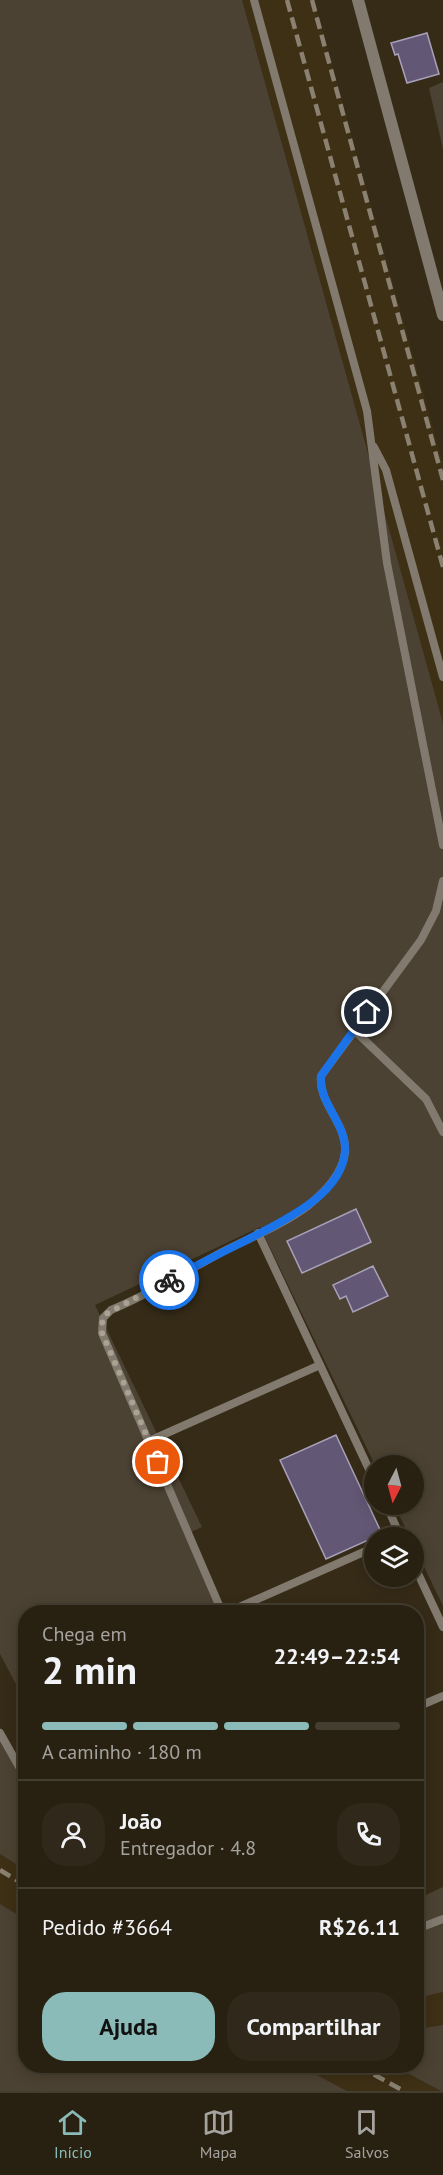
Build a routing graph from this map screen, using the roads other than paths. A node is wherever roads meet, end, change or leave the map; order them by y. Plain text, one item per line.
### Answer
1 (254, 0) edge
2 (358, 0) edge
3 (443, 315) edge
4 (373, 446) junction
5 (443, 677) edge
6 (443, 845) edge
7 (443, 881) edge
8 (354, 1030) junction
9 (443, 1132) edge
10 (258, 1233) junction
11 (320, 1365) junction
12 (149, 1441) junction
13 (364, 1459) edge
14 (364, 1552) edge
15 (424, 1586) edge
16 (219, 1605) edge
17 (244, 1605) edge
18 (443, 1627) edge
19 (443, 1696) edge
20 (424, 1704) edge
21 (0, 1733) edge
22 (18, 1765) edge
23 (443, 1918) edge
24 (424, 1926) edge

1 - 4 lane
2 - 3 street
4 - 5 lane
4 - 6 lane
7 - 8 lane
8 - 9 lane
8 - 10 lane
10 - 11 lane
10 - 12 lane
11 - 12 lane
11 - 13 lane
12 - 16 lane
14 - 17 lane
15 - 18 lane
19 - 20 lane
21 - 22 lane
23 - 24 lane

